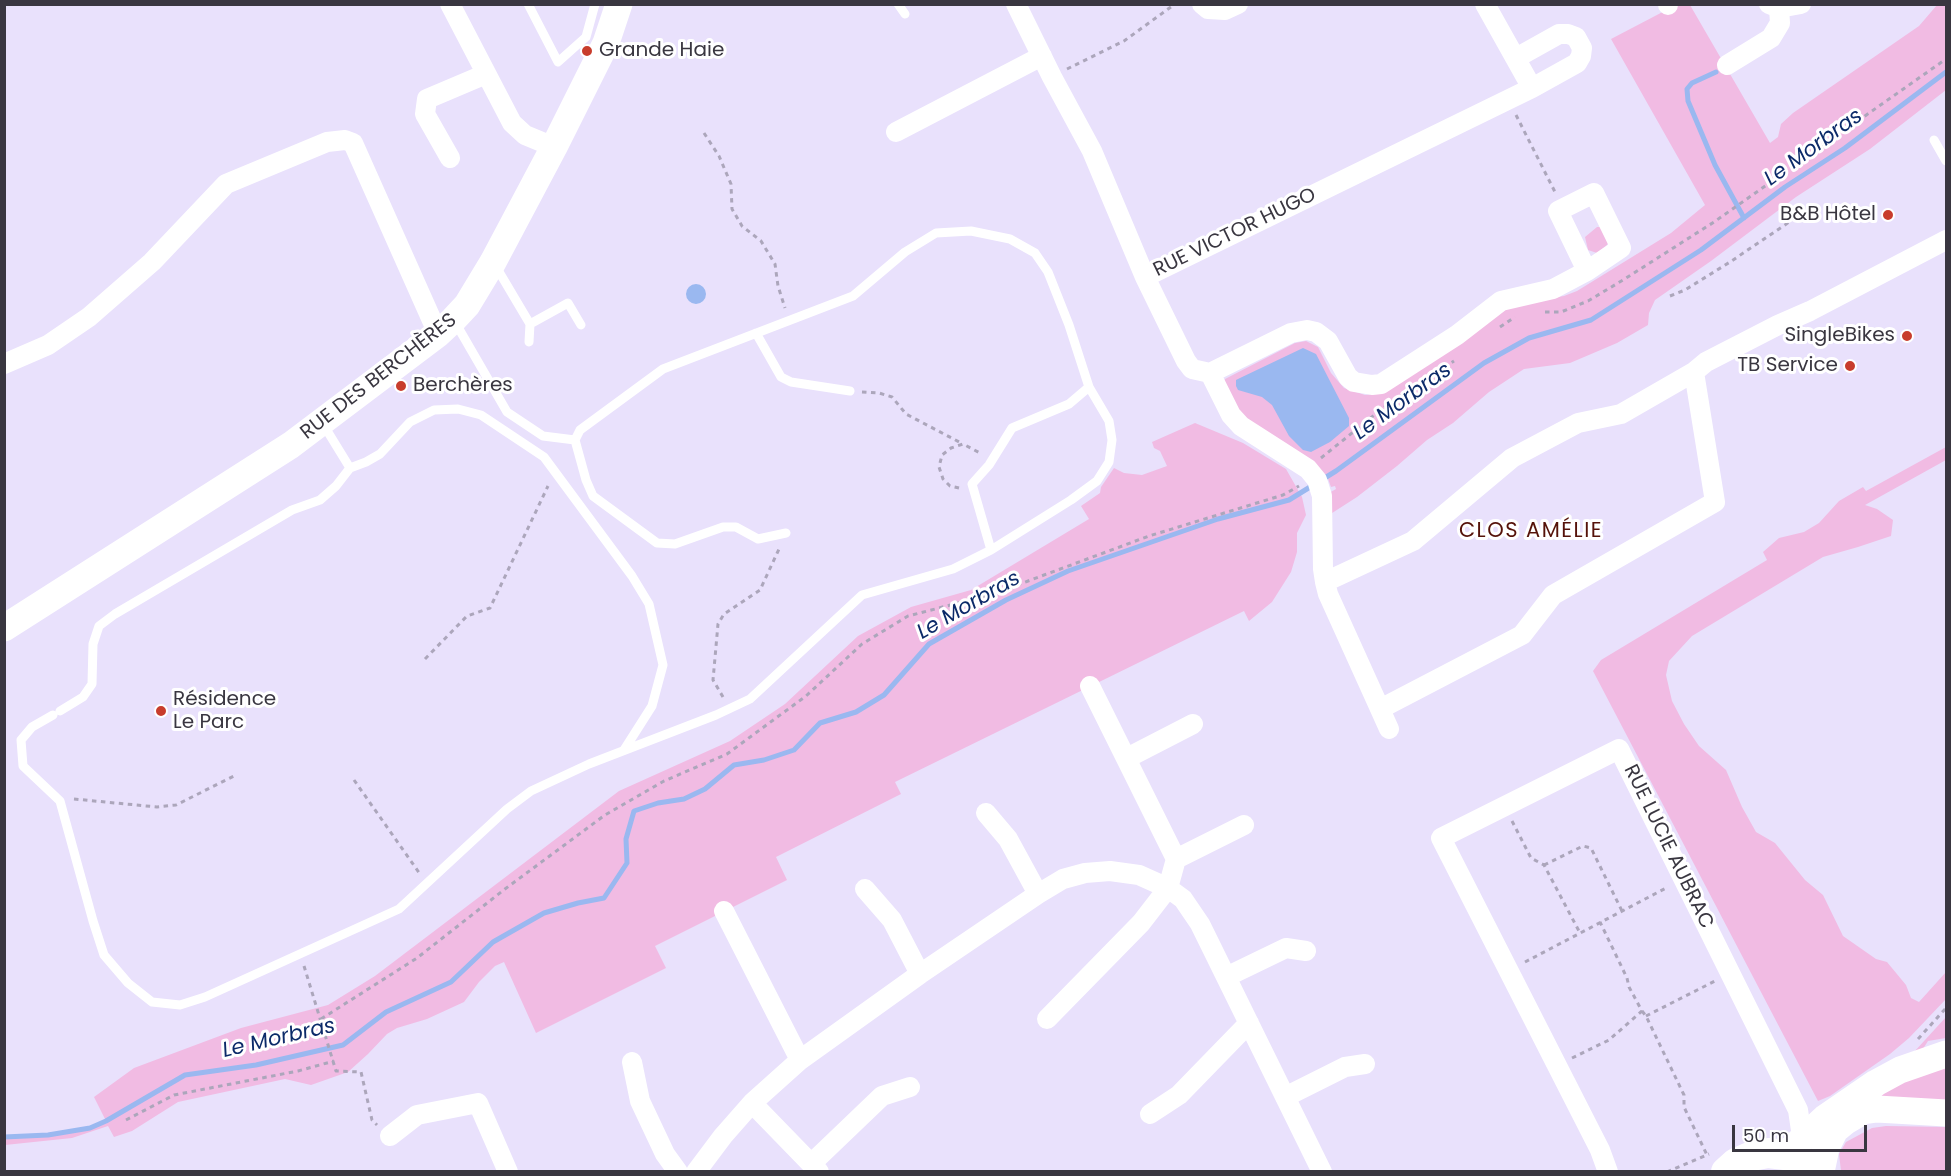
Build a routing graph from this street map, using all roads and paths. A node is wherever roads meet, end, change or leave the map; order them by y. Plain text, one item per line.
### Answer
1 (450, 4) edge
2 (528, 4) edge
3 (596, 4) edge
4 (619, 4) edge
5 (898, 4) edge
6 (1016, 4) edge
7 (1175, 4) edge
8 (1202, 4) edge
9 (1238, 4) edge
10 (1485, 4) edge
11 (1801, 4) edge
12 (1774, 6) edge
13 (905, 14) dead end
14 (1042, 56) junction
15 (1516, 58) junction
16 (1727, 65) dead end
17 (486, 74) junction
18 (1052, 77) junction
19 (1532, 88) junction
20 (1509, 100) junction
21 (896, 132) dead end
22 (704, 133) dead end
23 (1934, 140) dead end
24 (554, 147) junction
25 (450, 158) dead end
26 (1947, 161) edge
27 (1807, 210) dead end
28 (1558, 211) junction
29 (1947, 240) edge
30 (493, 262) junction
31 (1587, 271) junction
32 (1144, 278) junction
33 (1670, 296) dead end
34 (789, 320) junction
35 (530, 324) junction
36 (441, 325) junction
37 (581, 325) dead end
38 (756, 333) junction
39 (530, 342) dead end
40 (4, 364) edge
41 (1694, 372) junction
42 (1210, 373) junction
43 (1089, 387) junction
44 (850, 391) joint
45 (323, 423) junction
46 (575, 440) junction
47 (963, 444) junction
48 (991, 462) junction
49 (350, 468) junction
50 (1308, 469) junction
51 (555, 471) junction
52 (972, 484) junction
53 (786, 533) joint
54 (991, 550) junction
55 (1325, 582) junction
56 (4, 628) edge
57 (425, 659) dead end
58 (1090, 686) dead end
59 (731, 708) junction
60 (1380, 709) junction
61 (1193, 724) dead end
62 (1389, 729) dead end
63 (624, 750) junction
64 (1127, 758) junction
65 (234, 776) dead end
66 (354, 780) dead end
67 (60, 801) junction
68 (986, 813) dead end
69 (1508, 813) dead end
70 (1244, 825) dead end
71 (1176, 859) junction
72 (1544, 865) junction
73 (426, 883) junction
74 (1671, 886) dead end
75 (1168, 888) junction
76 (865, 889) dead end
77 (1038, 894) junction
78 (724, 911) dead end
79 (1622, 911) junction
80 (1600, 922) junction
81 (1580, 933) junction
82 (1306, 951) dead end
83 (300, 953) junction
84 (1525, 962) dead end
85 (920, 974) junction
86 (1226, 977) junction
87 (1719, 978) dead end
88 (1642, 1011) junction
89 (1646, 1016) junction
90 (321, 1019) junction
91 (1047, 1019) dead end
92 (1249, 1023) junction
93 (1947, 1054) edge
94 (1569, 1055) dead end
95 (800, 1060) junction
96 (334, 1061) junction
97 (632, 1062) dead end
98 (1365, 1064) dead end
99 (910, 1087) dead end
100 (1285, 1097) junction
101 (752, 1103) junction
102 (1947, 1113) edge
103 (1150, 1114) dead end
104 (126, 1120) dead end
105 (390, 1136) joint
106 (1794, 1146) junction
107 (1716, 1163) edge
108 (815, 1168) edge
109 (508, 1172) edge
110 (678, 1172) edge
111 (696, 1172) edge
112 (1322, 1172) edge
113 (1608, 1172) edge
114 (1815, 1172) edge
115 (1821, 1172) edge

1 - 17 street
2 - 3 lane
4 - 24 street, RUE DES BERCHÈRES
5 - 13 lane
6 - 14 street, RUE VICTOR HUGO
7 - 18 path
8 - 9 street
10 - 15 street
11 - 12 street
12 - 16 street
14 - 18 street, RUE VICTOR HUGO
14 - 21 street
15 - 19 street
15 - 19 street, RUE VICTOR HUGO
17 - 24 street
17 - 25 street
18 - 32 street, RUE VICTOR HUGO
19 - 20 street, RUE VICTOR HUGO
20 - 28 path
20 - 32 street, RUE VICTOR HUGO
22 - 34 path
23 - 26 lane
24 - 30 street, RUE DES BERCHÈRES
27 - 33 path
28 - 31 street
28 - 31 street
29 - 41 street
30 - 35 lane
30 - 36 street, RUE DES BERCHÈRES
31 - 42 street
32 - 42 street
34 - 38 lane
34 - 43 lane
35 - 37 lane
35 - 39 lane
36 - 40 street
36 - 45 street, RUE DES BERCHÈRES
36 - 46 lane
38 - 44 lane
38 - 46 lane
41 - 55 street
41 - 60 street
42 - 50 street
43 - 48 lane
43 - 54 lane
44 - 47 path
45 - 49 lane
45 - 56 street, RUE DES BERCHÈRES
46 - 53 lane
47 - 48 path
47 - 52 path
48 - 52 lane
49 - 51 lane
49 - 67 lane
50 - 55 street
50 - 90 path
51 - 57 path
51 - 63 lane
52 - 54 lane
53 - 59 path
54 - 59 lane
55 - 60 street
58 - 64 street
59 - 63 lane
60 - 62 street
61 - 64 street
63 - 73 lane
64 - 71 street
65 - 67 path
66 - 73 path
67 - 83 lane
68 - 77 street
69 - 72 path
70 - 71 street
71 - 75 street
72 - 79 path
72 - 81 path
73 - 83 lane
74 - 79 path
75 - 77 street
75 - 86 street
75 - 91 street
76 - 85 street
77 - 85 street
78 - 95 street
79 - 80 path
80 - 81 path
80 - 88 path
81 - 84 path
82 - 86 street
83 - 90 path
85 - 95 street
86 - 92 street
87 - 89 path
88 - 89 path
88 - 94 path
89 - 107 path
90 - 96 path
92 - 100 street
92 - 103 street
93 - 106 street
95 - 101 street
96 - 104 path
96 - 105 path
97 - 110 street
98 - 100 street
99 - 108 street
100 - 112 street
101 - 108 street
101 - 111 street
102 - 115 street
105 - 109 street
106 - 107 main road
106 - 113 street, RUE LUCIE AUBRAC
106 - 114 main road

